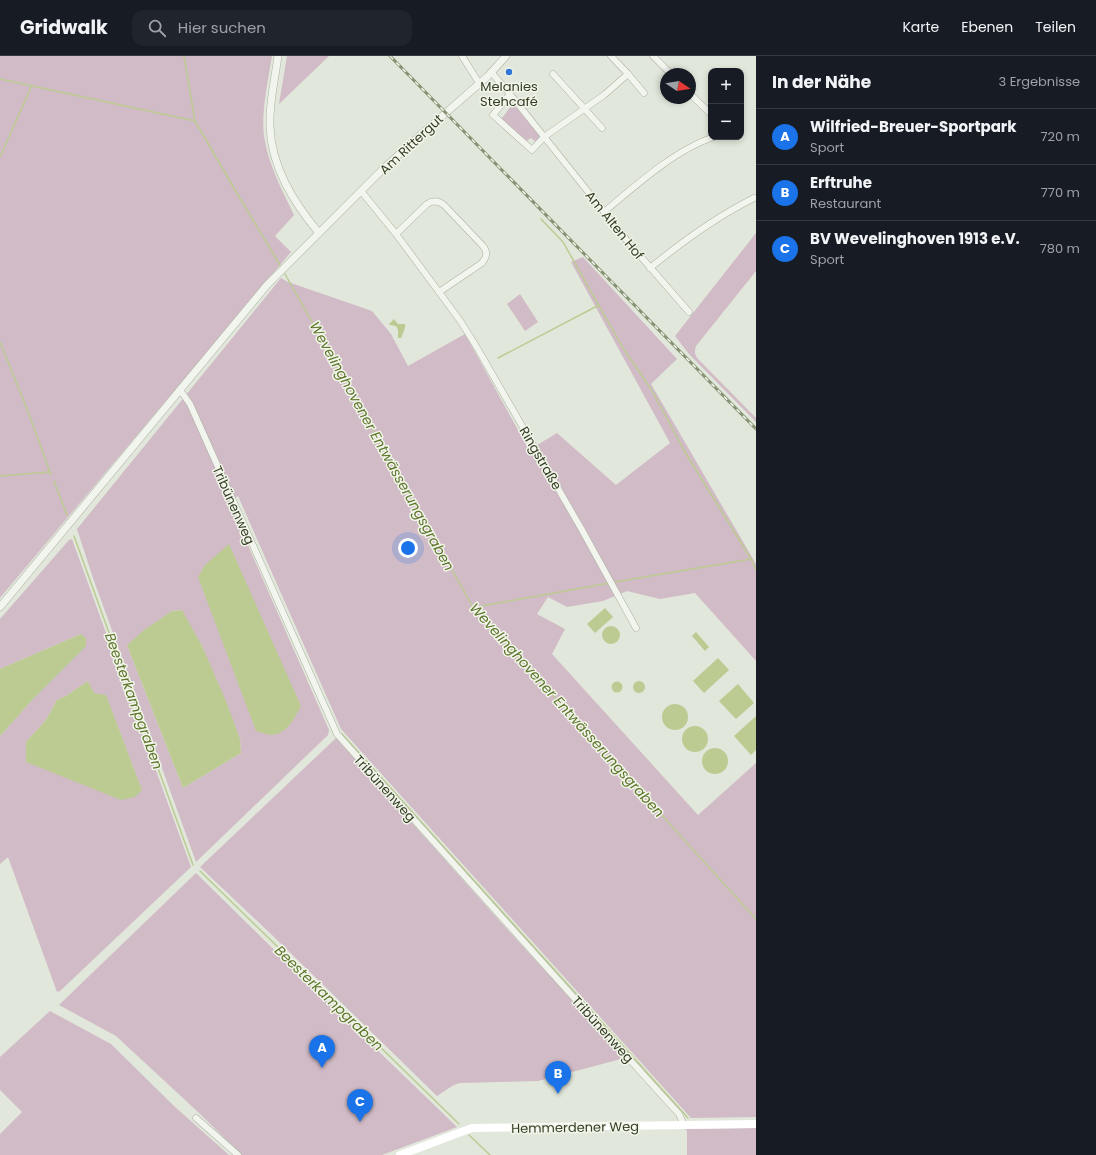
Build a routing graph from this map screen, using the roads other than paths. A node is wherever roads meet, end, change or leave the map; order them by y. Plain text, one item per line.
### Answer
1 (278, 56) edge
2 (462, 56) edge
3 (506, 56) edge
4 (611, 56) edge
5 (653, 56) edge
6 (664, 68) edge
7 (491, 72) junction
8 (553, 74) dead end
9 (628, 74) junction
10 (479, 83) junction
11 (510, 94) junction
12 (644, 94) dead end
13 (696, 100) edge
14 (584, 108) junction
15 (708, 111) edge
16 (602, 128) dead end
17 (544, 137) junction
18 (709, 140) edge
19 (361, 191) junction
20 (754, 198) dead end
21 (604, 212) junction
22 (318, 233) junction
23 (396, 234) junction
24 (650, 268) junction
25 (439, 292) junction
26 (689, 312) dead end
27 (180, 390) junction
28 (0, 607) edge
29 (636, 628) dead end
30 (196, 1118) dead end
31 (756, 1124) edge
32 (684, 1125) junction
33 (238, 1155) edge
34 (400, 1155) edge

1 - 22 street
2 - 10 street
3 - 7 street, Am Rittergut
4 - 9 street
5 - 6 street
7 - 10 street, Am Rittergut
7 - 11 street, Am Alten Hof
8 - 14 street
9 - 12 street
9 - 14 street
10 - 19 street, Am Rittergut
11 - 17 street, Am Alten Hof
11 - 17 street
13 - 15 street
14 - 16 street
14 - 17 street
17 - 21 street, Am Alten Hof
18 - 21 street
19 - 22 street, Am Rittergut
19 - 23 street, Ringstraße
20 - 24 street
21 - 24 street, Am Alten Hof
22 - 27 street, Am Rittergut
23 - 25 street, Ringstraße
23 - 25 street
24 - 26 street, Am Alten Hof
25 - 29 street, Ringstraße
27 - 28 street, Am Rittergut
27 - 32 street, Tribünenweg
30 - 33 street
31 - 32 main road, Hemmerdener Weg
32 - 34 main road, Hemmerdener Weg

